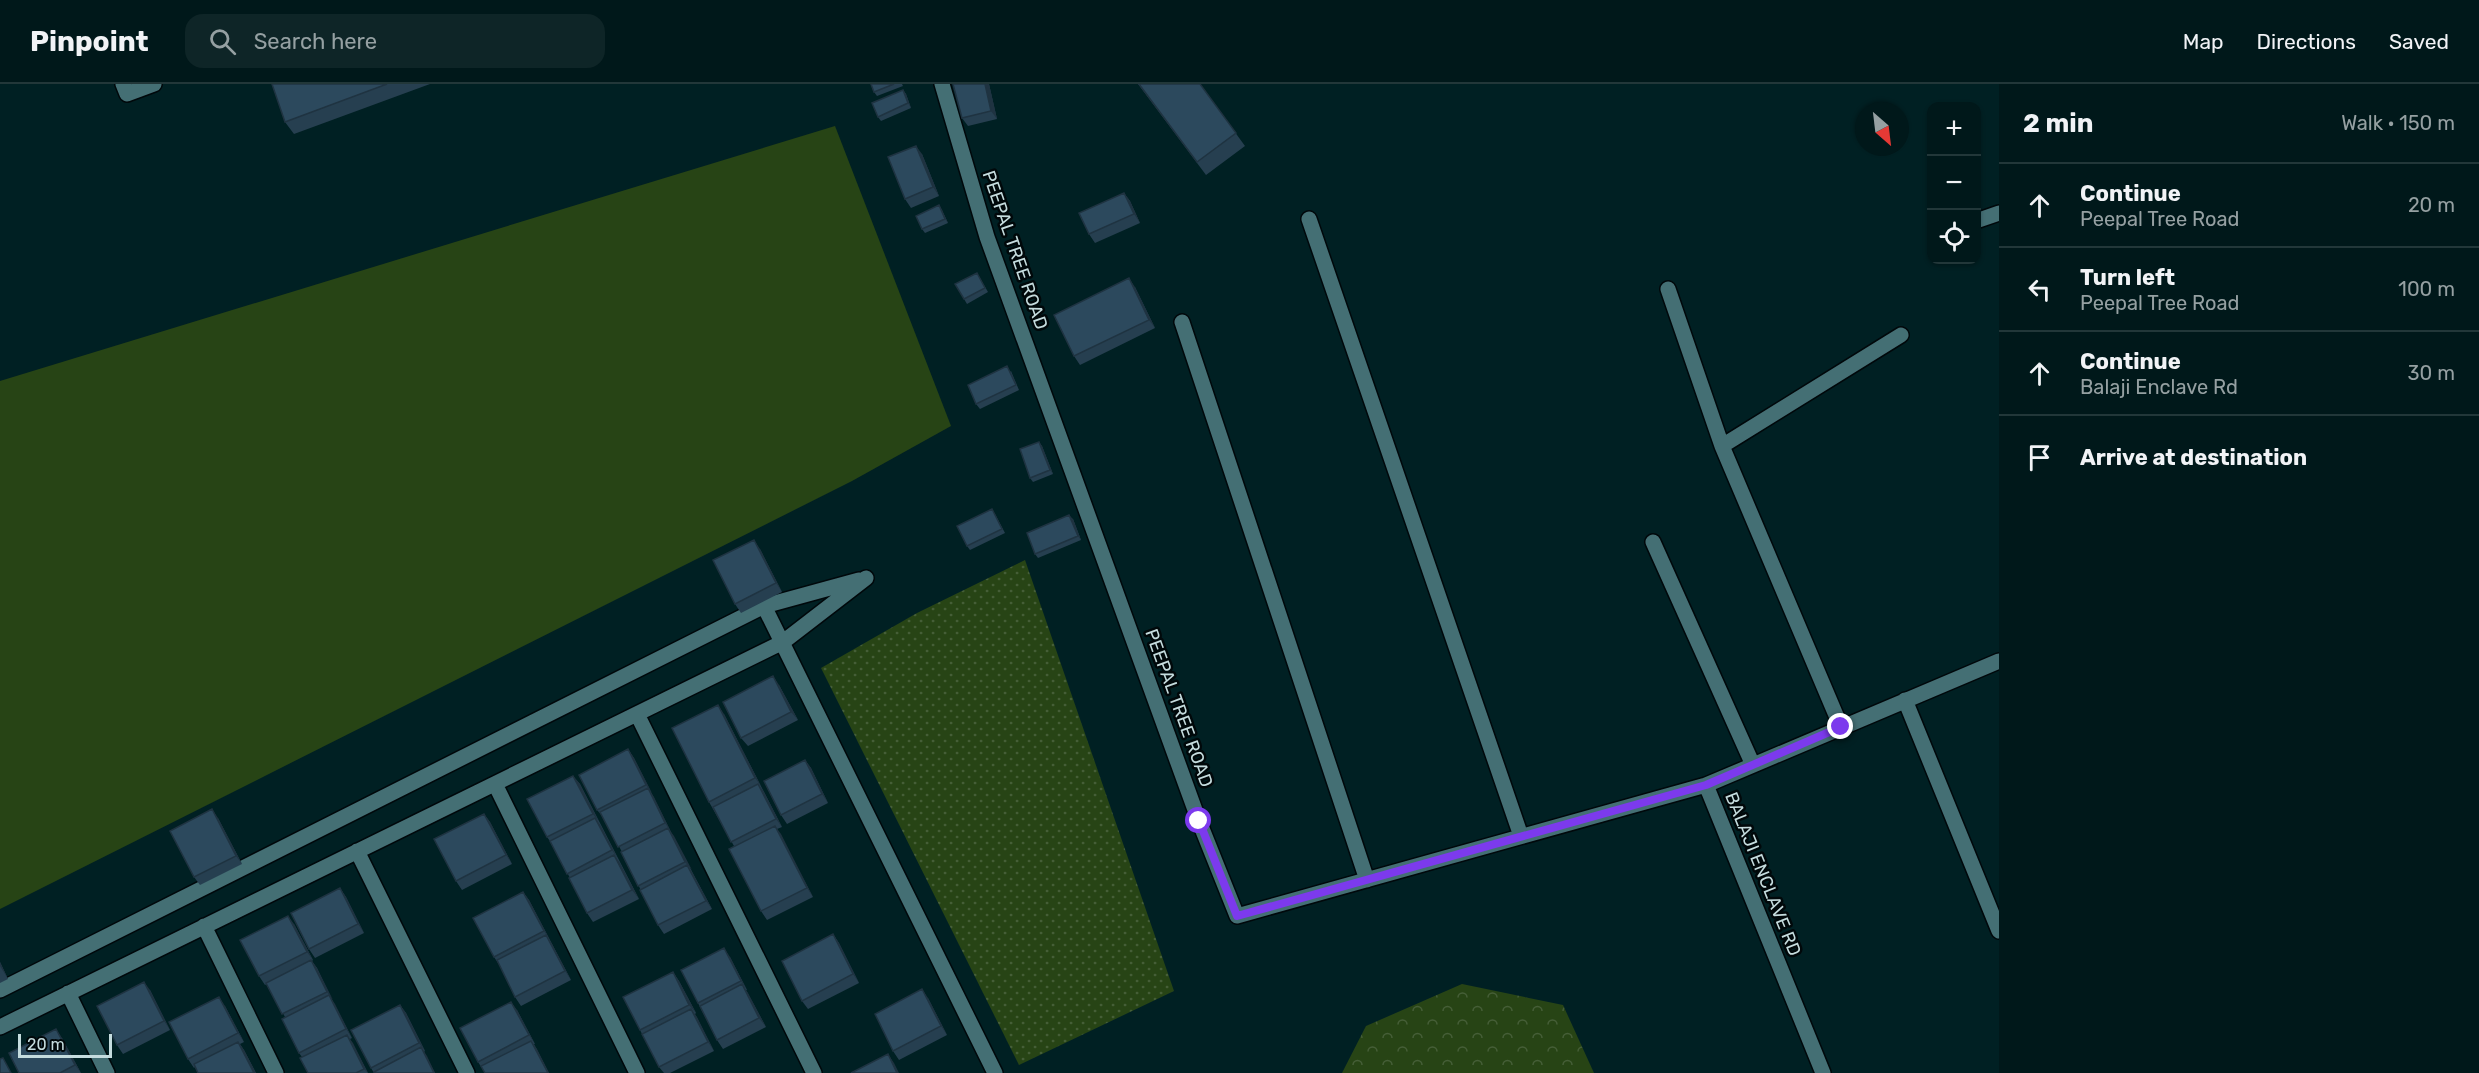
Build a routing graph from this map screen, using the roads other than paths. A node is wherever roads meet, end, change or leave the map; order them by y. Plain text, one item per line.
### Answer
1 (123, 84) edge
2 (154, 84) edge
3 (942, 84) edge
4 (1999, 213) edge
5 (1309, 219) dead end
6 (1981, 220) edge
7 (1668, 289) dead end
8 (1182, 322) dead end
9 (1901, 335) dead end
10 (1722, 446) junction
11 (1653, 542) dead end
12 (764, 606) junction
13 (783, 642) junction
14 (1999, 660) edge
15 (1905, 700) junction
16 (637, 714) junction
17 (1841, 727) junction
18 (1753, 765) junction
19 (495, 784) junction
20 (1706, 785) junction
21 (1521, 836) junction
22 (357, 851) junction
23 (1366, 880) junction
24 (204, 926) junction
25 (1999, 931) edge
26 (0, 990) edge
27 (68, 993) junction
28 (0, 1027) edge
29 (107, 1073) edge
30 (276, 1073) edge
31 (466, 1073) edge
32 (637, 1073) edge
33 (813, 1073) edge
34 (995, 1073) edge
35 (1823, 1073) edge

1 - 2 street
3 - 23 street, PEEPAL TREE ROAD
4 - 6 street
5 - 21 street
7 - 10 street
8 - 23 street
9 - 10 street
10 - 17 street
11 - 18 street
12 - 13 street
12 - 13 street
12 - 26 street
13 - 16 street
13 - 34 street
14 - 15 street, BALAJI ENCLAVE RD
15 - 17 street, BALAJI ENCLAVE RD
15 - 25 street
16 - 19 street
16 - 33 street
17 - 18 street, BALAJI ENCLAVE RD
18 - 20 street, BALAJI ENCLAVE RD
19 - 22 street
19 - 32 street
20 - 21 street, PEEPAL TREE ROAD
20 - 35 street, BALAJI ENCLAVE RD
21 - 23 street, PEEPAL TREE ROAD
22 - 24 street
22 - 31 street
24 - 27 street
24 - 30 street
27 - 28 street
27 - 29 street

